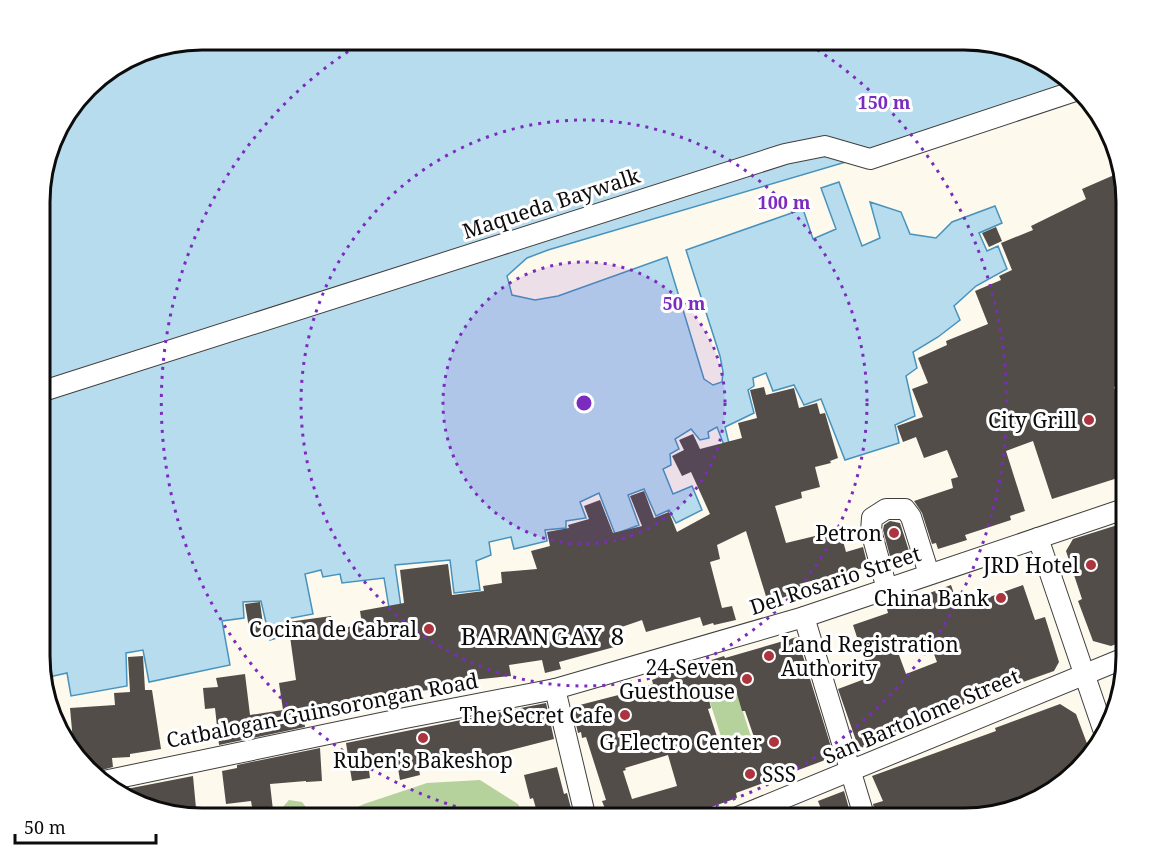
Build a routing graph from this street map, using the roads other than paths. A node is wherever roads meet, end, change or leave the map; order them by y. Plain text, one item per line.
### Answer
1 (1070, 92) edge
2 (49, 389) edge
3 (1116, 512) edge
4 (1038, 538) junction
5 (929, 574) junction
6 (887, 589) junction
7 (804, 617) junction
8 (1116, 661) edge
9 (1084, 674) junction
10 (555, 689) junction
11 (1101, 723) edge
12 (850, 771) junction
13 (112, 779) edge
14 (583, 808) edge
15 (760, 808) edge
16 (862, 808) edge

1 - 2 street, Maqueda Baywalk
3 - 4 street, Del Rosario Street
4 - 5 street, Del Rosario Street
4 - 9 street
5 - 6 street, Del Rosario Street
5 - 6 street
6 - 7 street, Del Rosario Street
7 - 10 street, Del Rosario Street
7 - 12 street
8 - 9 street, San Bartolome Street
9 - 11 street
9 - 12 street, San Bartolome Street
10 - 13 street, Catbalogan-Guinsorongan Road
10 - 14 street
12 - 15 street, San Bartolome Street
12 - 16 street

